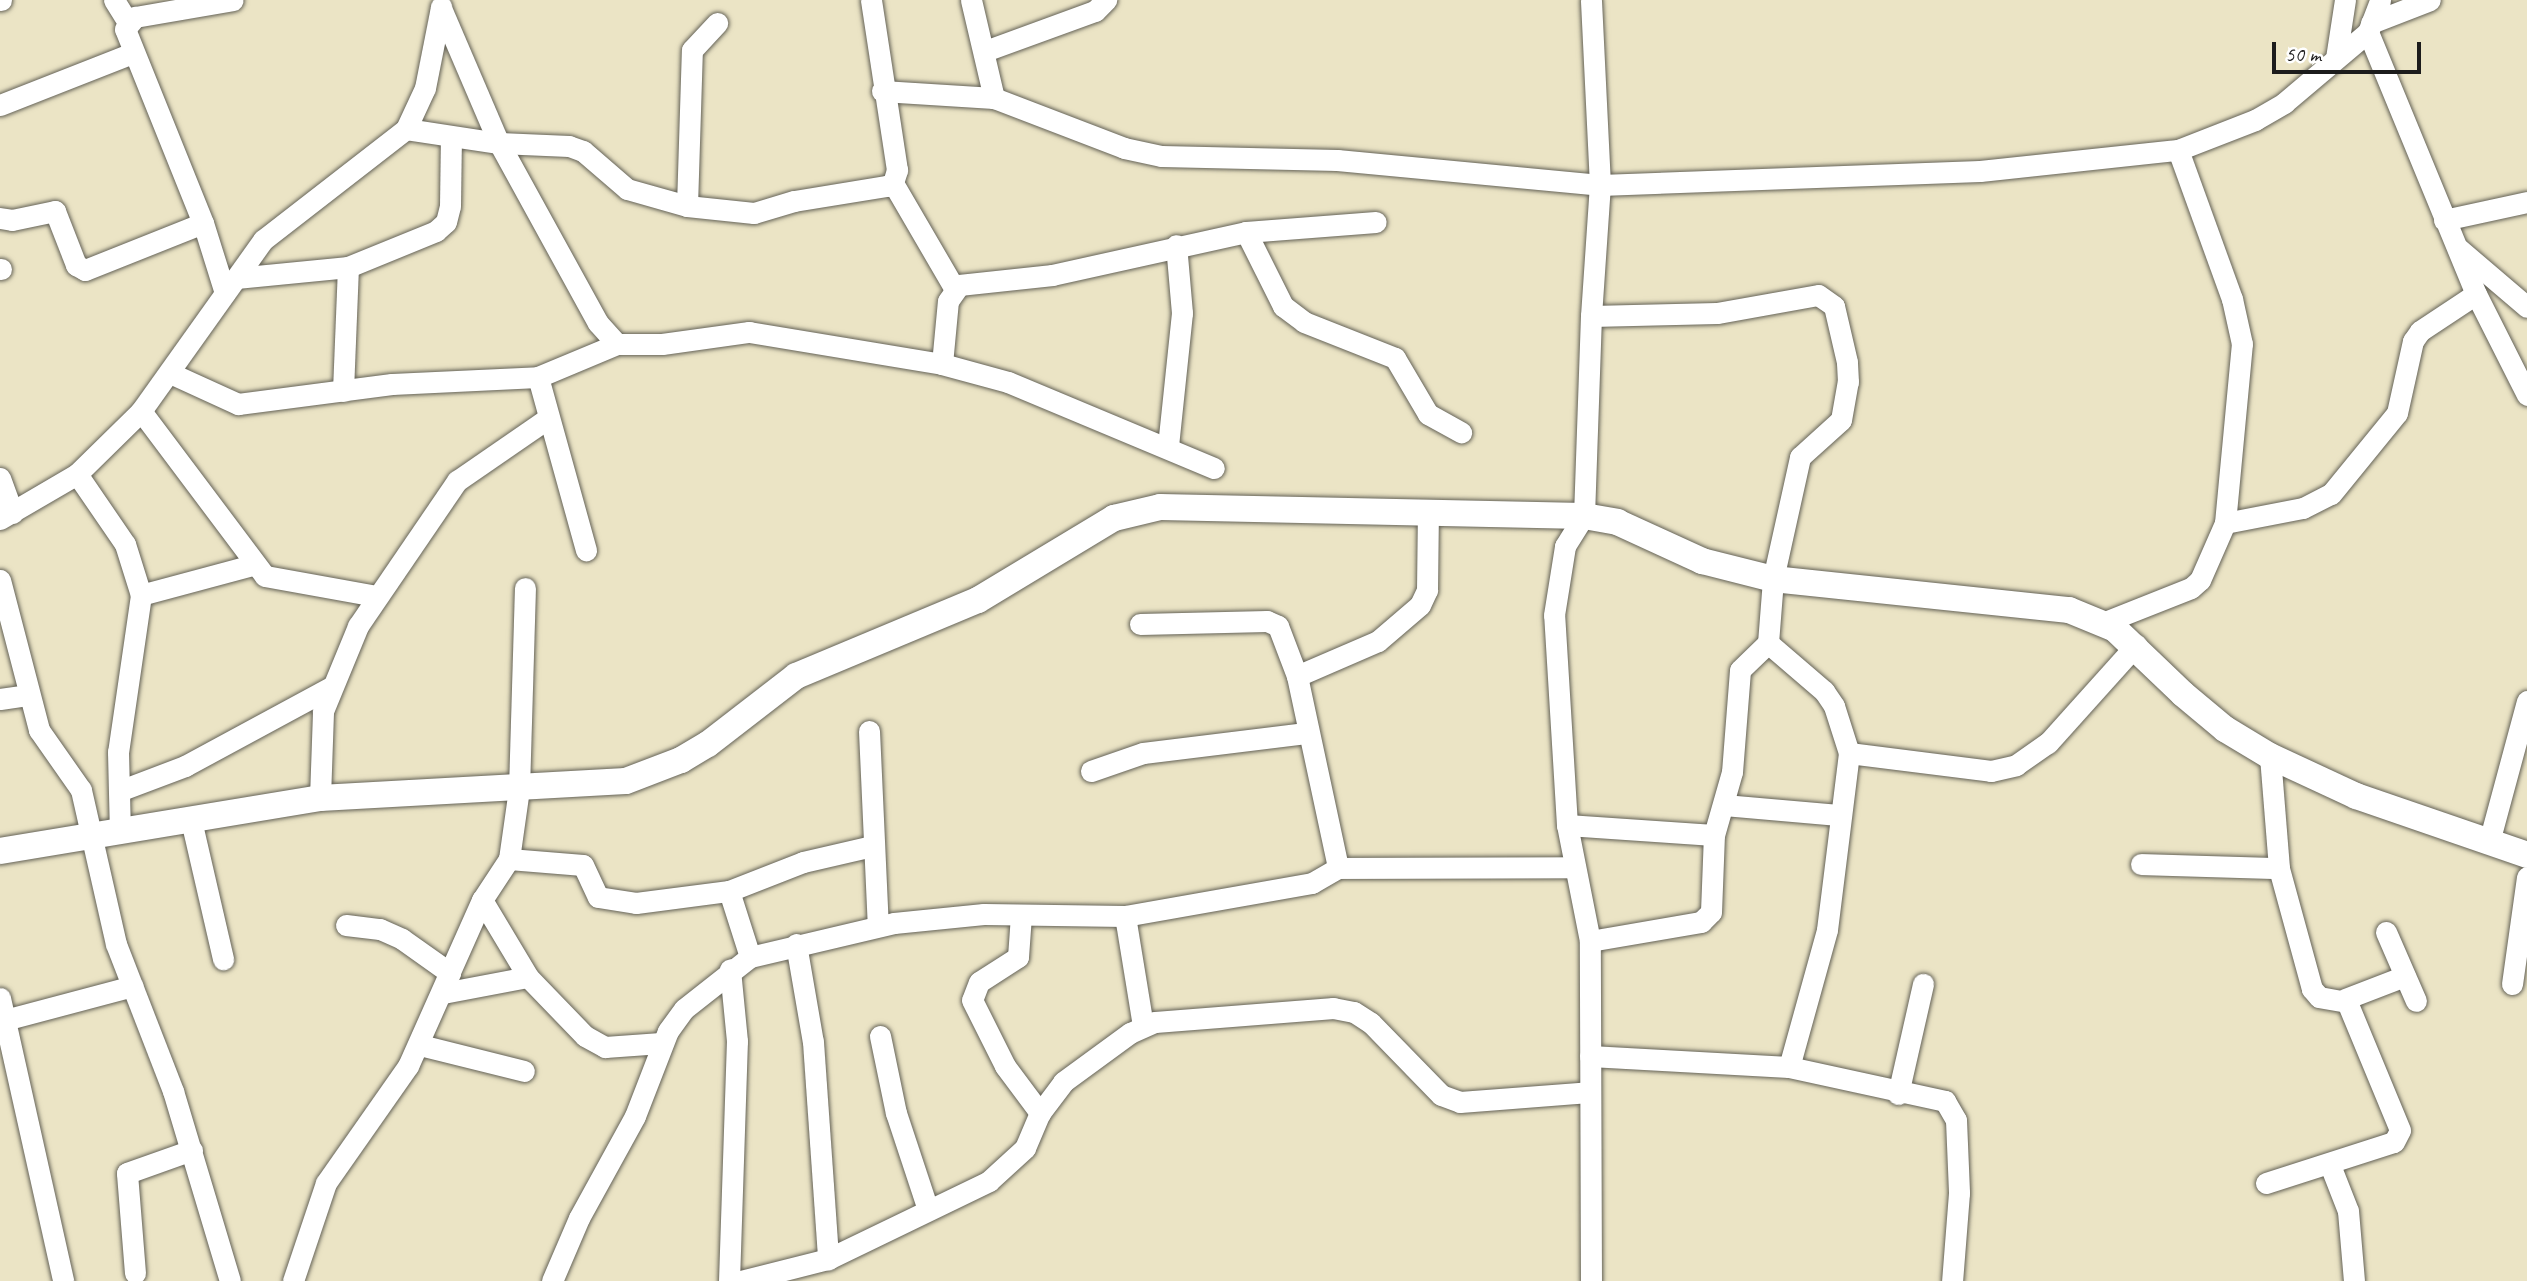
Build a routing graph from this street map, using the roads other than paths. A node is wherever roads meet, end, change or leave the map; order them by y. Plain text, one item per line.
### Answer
1 (114, 0) edge
2 (232, 0) edge
3 (871, 0) edge
4 (971, 0) edge
5 (1106, 0) edge
6 (1591, 0) edge
7 (2345, 0) edge
8 (2380, 0) edge
9 (2430, 0) edge
10 (442, 4) edge
11 (127, 21) junction
12 (717, 23) dead end
13 (2370, 27) junction
14 (985, 51) junction
15 (133, 53) junction
16 (2336, 58) junction
17 (882, 91) junction
18 (994, 98) junction
19 (0, 106) edge
20 (407, 129) junction
21 (451, 138) junction
22 (499, 143) junction
23 (2178, 150) junction
24 (893, 183) junction
25 (1600, 185) junction
26 (2527, 202) edge
27 (687, 206) junction
28 (0, 218) edge
29 (2444, 220) junction
30 (1376, 222) dead end
31 (203, 223) junction
32 (1246, 232) junction
33 (1176, 245) junction
34 (2455, 245) junction
35 (348, 267) junction
36 (230, 285) junction
37 (954, 288) junction
38 (2476, 294) junction
39 (2527, 307) edge
40 (1591, 316) junction
41 (617, 344) junction
42 (942, 364) junction
43 (170, 373) junction
44 (538, 377) junction
45 (343, 391) junction
46 (2527, 395) edge
47 (141, 411) junction
48 (547, 419) junction
49 (1461, 432) dead end
50 (1168, 446) junction
51 (1214, 468) dead end
52 (77, 474) junction
53 (0, 478) edge
54 (1428, 512) junction
55 (6, 516) edge
56 (1584, 516) junction
57 (2225, 523) junction
58 (586, 550) dead end
59 (252, 565) junction
60 (1773, 579) junction
61 (0, 580) edge
62 (525, 588) dead end
63 (141, 596) junction
64 (376, 596) junction
65 (2105, 622) junction
66 (1140, 624) dead end
67 (1768, 643) junction
68 (2136, 645) junction
69 (1297, 676) junction
70 (329, 688) junction
71 (29, 695) junction
72 (0, 699) edge
73 (2527, 701) edge
74 (869, 731) dead end
75 (1306, 733) junction
76 (1849, 753) junction
77 (2270, 756) junction
78 (1091, 771) dead end
79 (519, 789) junction
80 (119, 791) junction
81 (320, 798) junction
82 (1724, 805) junction
83 (1839, 814) junction
84 (191, 820) junction
85 (1567, 825) junction
86 (120, 832) junction
87 (1714, 835) junction
88 (94, 836) junction
89 (2488, 842) junction
90 (872, 846) junction
91 (0, 851) edge
92 (2527, 855) edge
93 (509, 859) junction
94 (2141, 864) dead end
95 (1338, 867) junction
96 (1573, 867) junction
97 (2279, 868) junction
98 (2527, 877) edge
99 (729, 891) junction
100 (482, 900) junction
101 (1021, 915) junction
102 (1125, 916) junction
103 (346, 925) dead end
104 (878, 926) junction
105 (2386, 932) dead end
106 (1590, 942) junction
107 (796, 944) junction
108 (750, 957) junction
109 (223, 959) dead end
110 (730, 969) junction
111 (528, 976) junction
112 (2405, 976) junction
113 (447, 983) junction
114 (1923, 984) dead end
115 (2512, 984) dead end
116 (133, 986) junction
117 (0, 998) edge
118 (2345, 999) junction
119 (2416, 1000) dead end
120 (5, 1020) junction
121 (1143, 1026) junction
122 (880, 1036) dead end
123 (661, 1043) junction
124 (419, 1045) junction
125 (1590, 1056) junction
126 (1788, 1068) junction
127 (524, 1071) dead end
128 (1589, 1092) junction
129 (1898, 1094) junction
130 (1040, 1113) junction
131 (192, 1150) junction
132 (2330, 1164) junction
133 (2266, 1183) dead end
134 (928, 1210) junction
135 (828, 1259) junction
136 (135, 1273) dead end
137 (62, 1281) edge
138 (230, 1281) edge
139 (293, 1281) edge
140 (552, 1281) edge
141 (729, 1281) edge
142 (741, 1281) edge
143 (1591, 1281) edge
144 (1952, 1281) edge
145 (2354, 1281) edge

1 - 11 street
2 - 11 street
3 - 17 street
4 - 14 street
5 - 14 street
6 - 25 street
7 - 16 street
8 - 13 street
9 - 13 street
10 - 20 street
10 - 22 street
11 - 15 street
12 - 27 street
13 - 16 street
13 - 29 street
14 - 18 street
15 - 19 street
15 - 31 street
16 - 23 street
17 - 18 street
17 - 24 street
18 - 25 street
20 - 21 street
20 - 36 street
21 - 22 street
21 - 35 street
22 - 27 street
22 - 41 street
23 - 25 street
23 - 57 street
24 - 27 street
24 - 37 street
25 - 40 street
26 - 29 street
28 - 31 street
29 - 34 street
30 - 32 street
31 - 36 street
32 - 33 street
32 - 49 street
33 - 37 street
33 - 50 street
34 - 38 street
34 - 39 street
35 - 36 street
35 - 45 street
36 - 43 street
37 - 42 street
38 - 46 street
38 - 57 street
40 - 56 street
40 - 60 street
41 - 42 street
41 - 44 street
42 - 50 street
43 - 45 street
43 - 47 street
44 - 45 street
44 - 48 street
47 - 52 street
47 - 59 street
48 - 58 street
48 - 64 street
50 - 51 street
52 - 55 street
52 - 63 street
53 - 55 street
54 - 56 street
54 - 69 street
54 - 79 street
56 - 60 street
56 - 85 street
57 - 65 street
59 - 63 street
59 - 64 street
60 - 65 street
60 - 67 street
61 - 71 street
62 - 79 street
63 - 80 street
64 - 70 street
65 - 68 street
66 - 69 street
67 - 76 street
67 - 82 street
68 - 76 street
68 - 77 street
69 - 75 street
70 - 80 street
70 - 81 street
71 - 72 street
71 - 88 street
73 - 89 street
74 - 90 street
75 - 78 street
75 - 95 street
76 - 83 street
77 - 89 street
77 - 97 street
79 - 81 street
79 - 93 street
80 - 86 street
81 - 84 street
82 - 83 street
82 - 87 street
83 - 126 street
84 - 86 street
84 - 109 street
85 - 87 street
85 - 96 street
86 - 88 street
87 - 106 street
88 - 91 street
88 - 116 street
89 - 92 street
90 - 99 street
90 - 104 street
93 - 99 street
93 - 100 street
94 - 97 street
95 - 96 street
95 - 102 street
96 - 106 street
97 - 118 street
98 - 115 street
99 - 108 street
100 - 111 street
100 - 113 street
101 - 102 street
101 - 104 street
101 - 130 street
102 - 121 street
103 - 113 street
104 - 107 street
105 - 112 street
106 - 125 street
107 - 108 street
107 - 135 street
108 - 110 street
110 - 123 street
110 - 141 street
111 - 113 street
111 - 123 street
112 - 118 street
112 - 119 street
113 - 124 street
114 - 129 street
116 - 120 street
116 - 131 street
117 - 120 street
118 - 132 street
120 - 137 street
121 - 128 street
121 - 130 street
122 - 134 street
123 - 140 street
124 - 127 street
124 - 139 street
125 - 126 street
125 - 128 street
126 - 129 street
128 - 143 street
129 - 144 street
130 - 134 street
131 - 136 street
131 - 138 street
132 - 133 street
132 - 145 street
134 - 135 street
135 - 142 street

